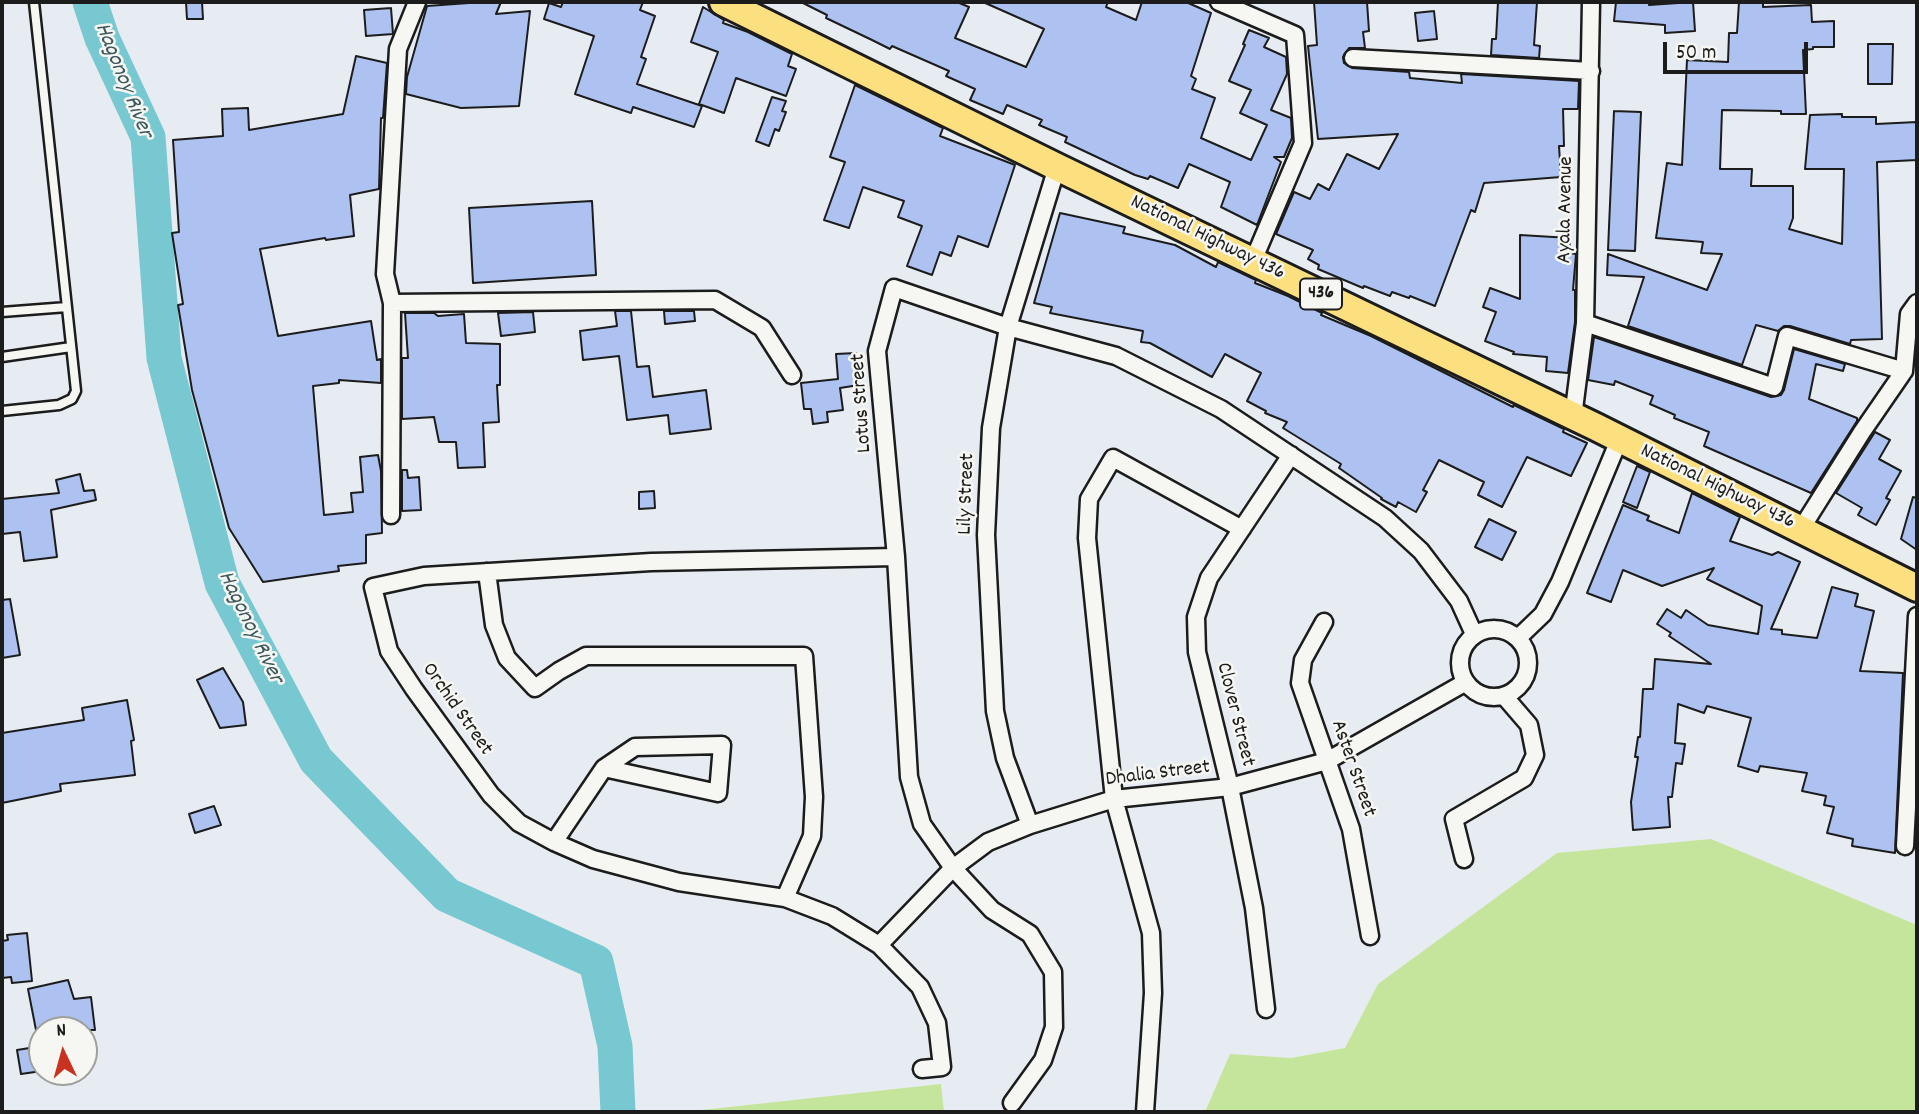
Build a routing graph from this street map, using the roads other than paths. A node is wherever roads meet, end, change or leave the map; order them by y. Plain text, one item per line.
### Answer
1 (34, 2) edge
2 (417, 2) edge
3 (723, 2) edge
4 (1219, 2) edge
5 (1591, 2) edge
6 (1353, 58) dead end
7 (1591, 71) junction
8 (1057, 167) junction
9 (1253, 261) junction
10 (392, 303) junction
11 (1917, 303) edge
12 (67, 307) junction
13 (2, 312) edge
14 (1585, 323) junction
15 (1008, 327) junction
16 (71, 347) junction
17 (2, 357) edge
18 (1904, 371) junction
19 (792, 375) dead end
20 (2, 411) edge
21 (1573, 418) junction
22 (1619, 440) junction
23 (1291, 455) junction
24 (391, 515) dead end
25 (1242, 528) junction
26 (1801, 529) junction
27 (896, 556) junction
28 (487, 572) junction
29 (1917, 588) edge
30 (1917, 616) edge
31 (1324, 622) dead end
32 (1474, 634) junction
33 (1518, 638) junction
34 (1466, 682) junction
35 (1504, 696) junction
36 (1327, 761) junction
37 (604, 768) junction
38 (1230, 787) junction
39 (1114, 799) junction
40 (1030, 825) junction
41 (554, 842) junction
42 (1905, 846) dead end
43 (1464, 859) dead end
44 (953, 868) junction
45 (785, 898) junction
46 (1370, 936) dead end
47 (878, 945) junction
48 (1266, 1009) dead end
49 (922, 1069) dead end
50 (1012, 1103) dead end
51 (1145, 1112) edge

1 - 12 lane
2 - 10 street
3 - 8 main road, National Highway 436 / 436
4 - 9 street
5 - 7 street, Ayala Avenue
6 - 7 street
7 - 14 street, Ayala Avenue
8 - 9 main road, National Highway 436 / 436
8 - 15 street, Lily Street
9 - 21 main road, National Highway 436 / 436
10 - 19 street
10 - 24 street
11 - 18 street
12 - 13 lane
12 - 16 lane
14 - 18 street
14 - 21 street, Ayala Avenue
15 - 23 street, Lotus Street
15 - 27 street, Lotus Street
15 - 40 street, Lily Street
16 - 17 lane
16 - 20 lane
18 - 26 street
21 - 22 main road, National Highway 436 / 436
22 - 26 main road, National Highway 436 / 436
22 - 33 street
23 - 25 street, Clover Street
23 - 32 street, Lotus Street
25 - 38 street, Clover Street
25 - 39 street
26 - 29 main road, National Highway 436 / 436
27 - 28 street, Orchid Street
27 - 44 street, Lotus Street
28 - 41 street, Orchid Street
28 - 45 street
30 - 42 street
31 - 36 street, Aster Street
32 - 33 street
32 - 34 street
33 - 35 street
34 - 35 street
34 - 36 street, Dhalia Street
35 - 43 street
36 - 38 street, Dhalia Street
36 - 46 street, Aster Street
37 - 37 street
37 - 41 street
38 - 39 street, Dhalia Street
38 - 48 street, Clover Street
39 - 40 street, Dhalia Street
39 - 51 street
40 - 44 street, Dhalia Street
41 - 45 street, Orchid Street
44 - 47 street, Dhalia Street
44 - 50 street, Lotus Street
45 - 47 street, Orchid Street
47 - 49 street, Orchid Street

